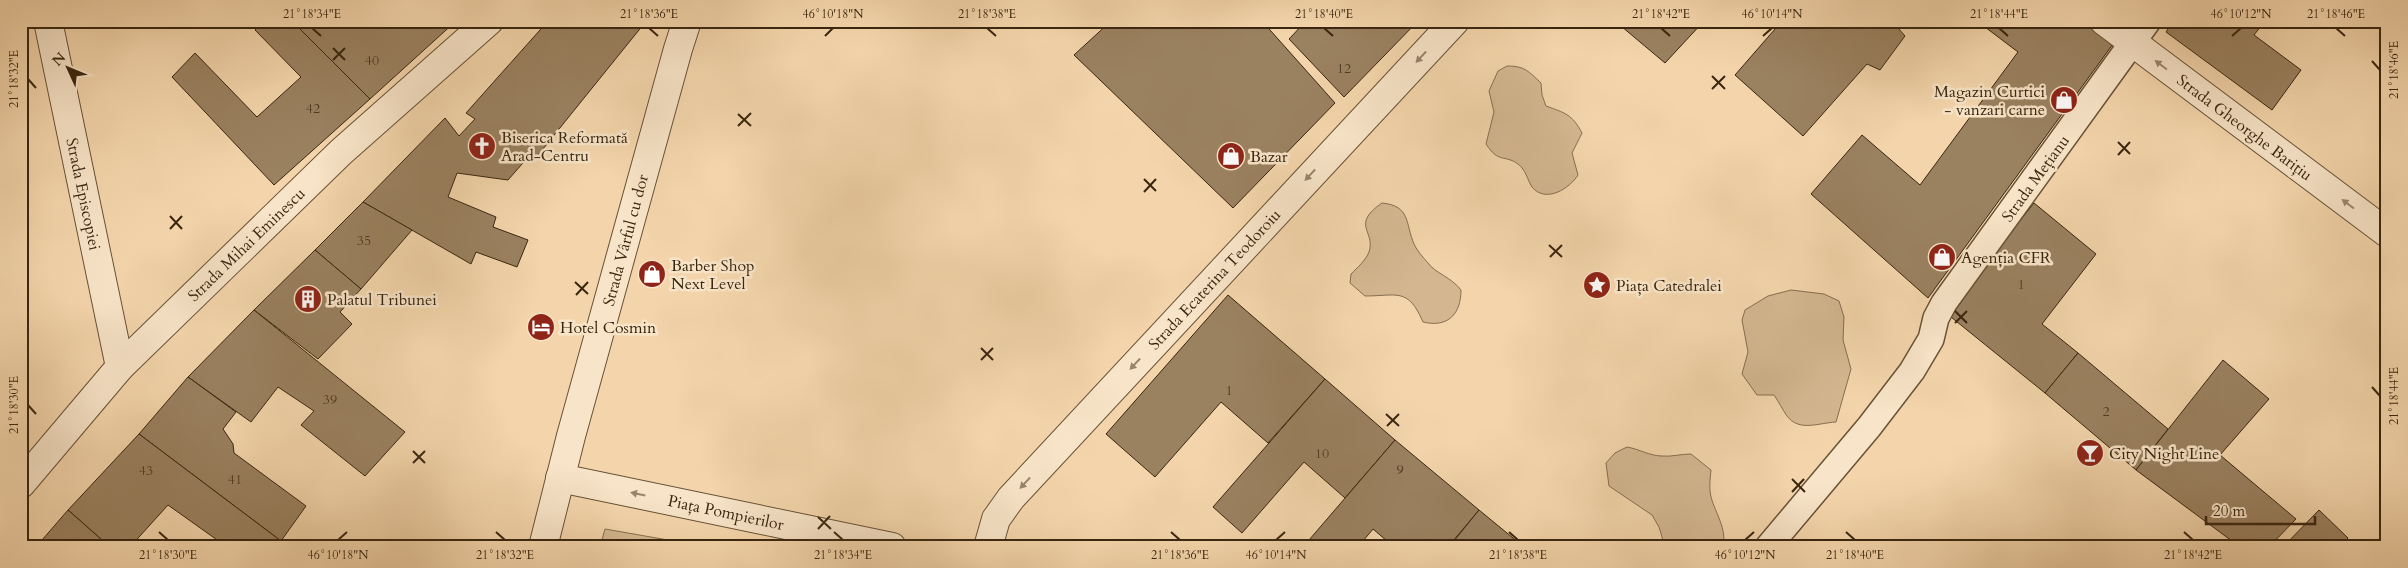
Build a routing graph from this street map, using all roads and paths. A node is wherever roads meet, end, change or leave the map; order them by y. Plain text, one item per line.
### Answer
1 (48, 21) edge
2 (489, 21) edge
3 (676, 21) edge
4 (687, 21) edge
5 (1455, 21) edge
6 (2104, 21) edge
7 (2148, 21) edge
8 (2132, 44) junction
9 (678, 49) junction
10 (2387, 233) edge
11 (120, 366) junction
12 (560, 478) junction
13 (21, 484) edge
14 (543, 547) edge
15 (892, 547) edge
16 (988, 547) edge
17 (1768, 547) edge

1 - 11 street, Strada Episcopiei
2 - 11 street, Strada Mihai Eminescu
3 - 9 street
4 - 9 street, Strada Vârful cu dor
5 -> 16 street, Strada Ecaterina Teodoroiu
6 - 8 street, Strada Gheorghe Barițiu
7 - 8 street, Strada Mețianu
10 -> 8 street, Strada Gheorghe Barițiu
8 - 17 street, Strada Mețianu
9 - 12 street, Strada Vârful cu dor
11 - 13 street, Strada Mihai Eminescu
12 - 14 street, Strada Vârful cu dor
15 -> 12 street, Piața Pompierilor

